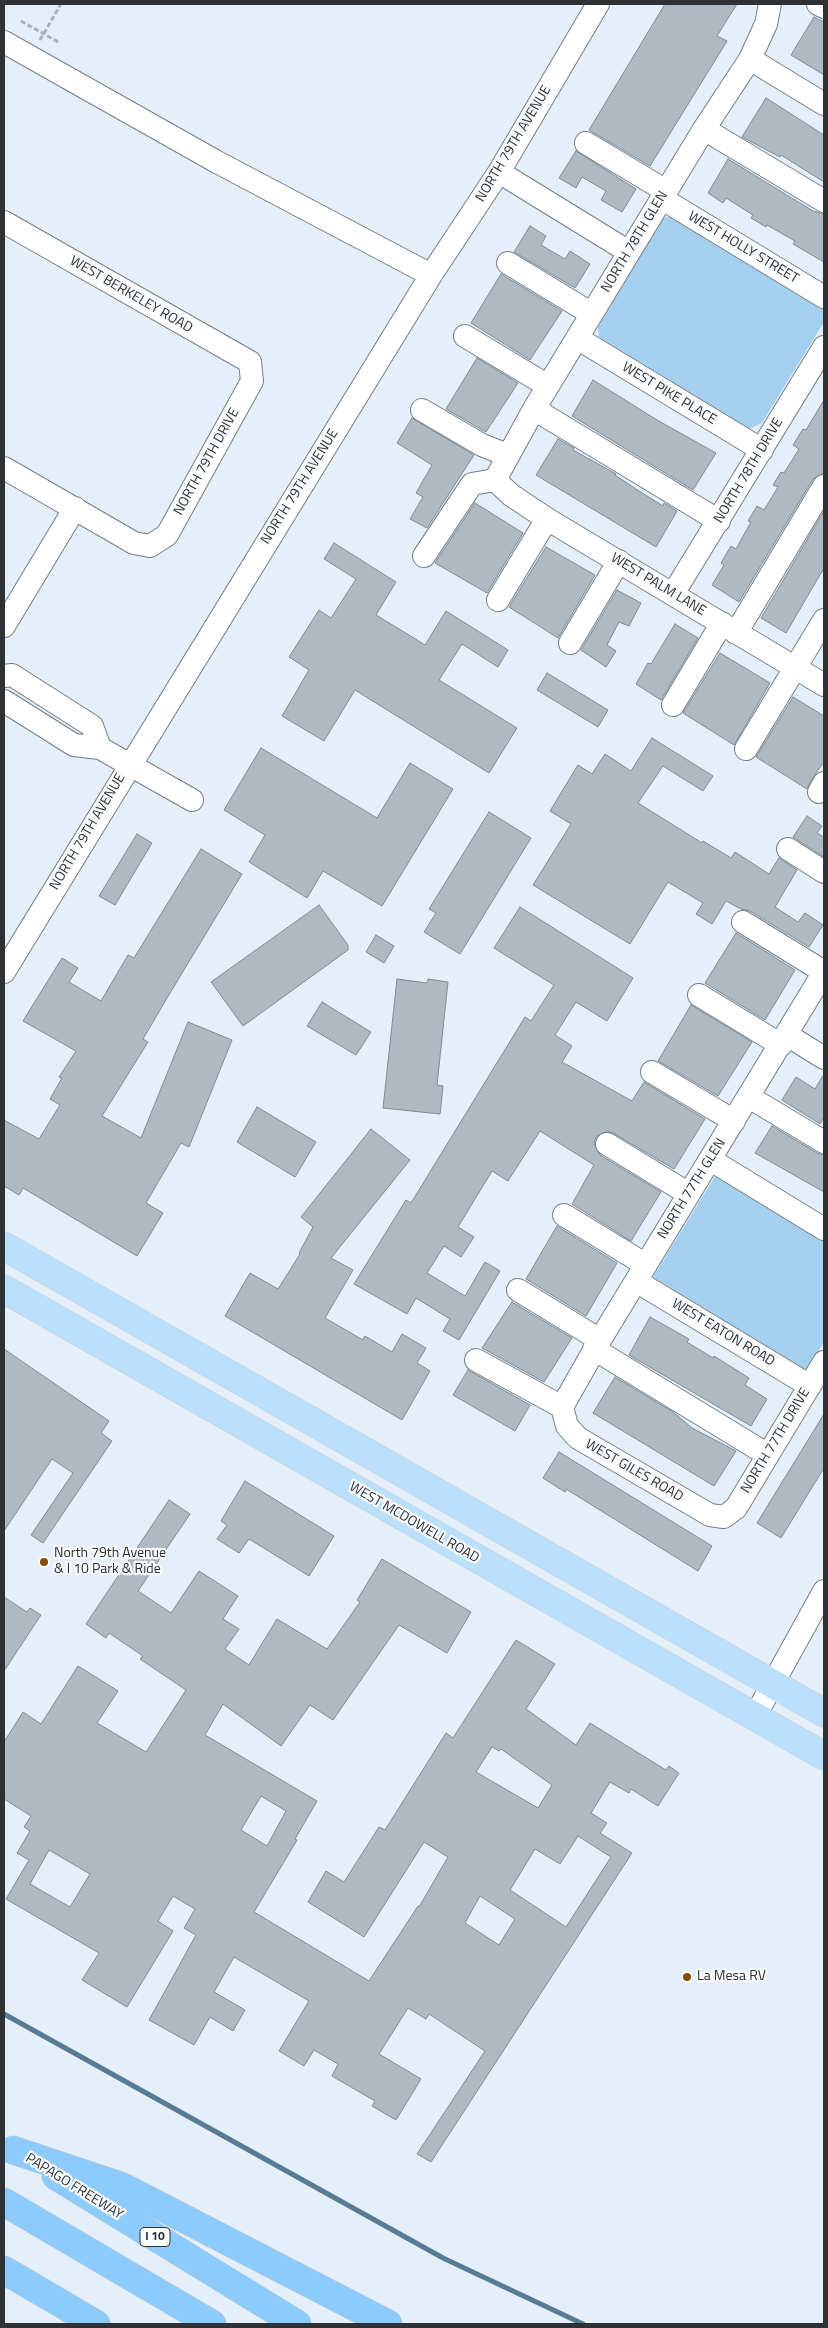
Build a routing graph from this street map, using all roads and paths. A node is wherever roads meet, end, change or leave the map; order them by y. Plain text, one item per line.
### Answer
1 (61, 4) edge
2 (598, 4) edge
3 (770, 4) edge
4 (818, 4) edge
5 (824, 7) edge
6 (21, 21) dead end
7 (44, 34) junction
8 (4, 42) edge
9 (60, 44) dead end
10 (36, 48) dead end
11 (750, 59) junction
12 (824, 104) edge
13 (704, 129) junction
14 (586, 143) dead end
15 (498, 172) junction
16 (664, 195) junction
17 (824, 202) edge
18 (4, 222) edge
19 (629, 252) junction
20 (508, 263) dead end
21 (431, 275) junction
22 (824, 297) edge
23 (592, 314) junction
24 (465, 336) dead end
25 (577, 338) junction
26 (824, 347) edge
27 (251, 372) joint
28 (548, 386) junction
29 (534, 409) junction
30 (422, 410) dead end
31 (762, 450) junction
32 (507, 456) junction
33 (4, 468) edge
34 (495, 480) junction
35 (824, 486) edge
36 (75, 508) junction
37 (547, 519) junction
38 (719, 521) junction
39 (424, 556) dead end
40 (619, 561) junction
41 (673, 594) junction
42 (498, 600) dead end
43 (824, 620) edge
44 (4, 626) edge
45 (729, 628) junction
46 (570, 643) dead end
47 (796, 667) junction
48 (4, 676) edge
49 (824, 684) edge
50 (4, 701) edge
51 (673, 705) dead end
52 (100, 748) junction
53 (746, 749) dead end
54 (130, 764) junction
55 (192, 800) dead end
56 (788, 849) dead end
57 (824, 872) edge
58 (743, 922) dead end
59 (4, 972) edge
60 (824, 972) edge
61 (699, 995) dead end
62 (784, 1040) junction
63 (824, 1058) edge
64 (652, 1072) dead end
65 (749, 1097) junction
66 (734, 1121) junction
67 (824, 1142) edge
68 (607, 1144) dead end
69 (711, 1160) junction
70 (689, 1194) junction
71 (564, 1215) dead end
72 (824, 1229) edge
73 (4, 1246) edge
74 (641, 1273) junction
75 (4, 1289) edge
76 (518, 1290) dead end
77 (597, 1345) junction
78 (476, 1360) dead end
79 (824, 1362) edge
80 (168, 1384) junction
81 (810, 1386) junction
82 (562, 1407) junction
83 (324, 1429) junction
84 (768, 1455) junction
85 (407, 1476) junction
86 (388, 1508) junction
87 (724, 1517) joint
88 (824, 1591) edge
89 (772, 1683) junction
90 (824, 1713) edge
91 (755, 1716) junction
92 (824, 1756) edge
93 (9, 2147) edge
94 (4, 2202) edge
95 (4, 2270) edge
96 (96, 2324) edge
97 (212, 2324) edge
98 (298, 2324) edge
99 (388, 2324) edge

1 - 7 path
2 - 15 street, NORTH 79TH AVENUE
3 - 11 street, NORTH 78TH GLEN
4 - 5 street
6 - 7 path
7 - 9 path
7 - 10 path
8 - 21 street
11 - 12 street
11 - 13 street, NORTH 78TH GLEN
13 - 16 street, NORTH 78TH GLEN
13 - 17 street
14 - 16 street, WEST HOLLY STREET
15 - 19 street
15 - 21 street, NORTH 79TH AVENUE
16 - 19 street, NORTH 78TH GLEN
16 - 22 street, WEST HOLLY STREET
18 - 27 street, WEST BERKELEY ROAD
19 - 23 street, NORTH 78TH GLEN
20 - 23 street
21 - 54 street, NORTH 79TH AVENUE
23 - 25 street, NORTH 78TH GLEN
24 - 28 street
25 - 28 street, NORTH 78TH GLEN
25 - 31 street, WEST PIKE PLACE
26 - 31 street, NORTH 78TH DRIVE
27 - 36 street, NORTH 79TH DRIVE
28 - 29 street, NORTH 78TH GLEN
29 - 32 street, NORTH 78TH GLEN
29 - 38 street
30 - 32 street
31 - 38 street, NORTH 78TH DRIVE
32 - 34 street, NORTH 78TH GLEN
33 - 36 street
34 - 37 street, WEST PALM LANE
34 - 39 street
35 - 45 street
36 - 44 street
37 - 40 street, WEST PALM LANE
37 - 42 street
38 - 41 street, NORTH 78TH DRIVE
40 - 41 street, WEST PALM LANE
40 - 46 street
41 - 45 street, WEST PALM LANE
43 - 47 street
45 - 47 street, WEST PALM LANE
45 - 51 street
47 - 49 street, WEST PALM LANE
47 - 53 street
48 - 52 street
50 - 52 street
52 - 54 street
54 - 55 street
54 - 59 street, NORTH 79TH AVENUE
56 - 57 street
58 - 60 street
60 - 62 street, NORTH 77TH GLEN
61 - 62 street
62 - 63 street
62 - 65 street, NORTH 77TH GLEN
64 - 66 street
65 - 66 street, NORTH 77TH GLEN
65 - 67 street
66 - 69 street, NORTH 77TH GLEN
68 - 70 street
69 - 70 street, NORTH 77TH GLEN
69 - 72 street
70 - 74 street, NORTH 77TH GLEN
71 - 74 street, WEST EATON ROAD
73 - 83 main road
74 - 77 street, NORTH 77TH GLEN
74 - 81 street, WEST EATON ROAD
75 - 80 main road, WEST MCDOWELL ROAD
76 - 77 street
77 - 82 street, NORTH 77TH GLEN
77 - 84 street
78 - 82 street
79 - 81 street, NORTH 77TH DRIVE
80 - 83 main road
80 - 86 main road, WEST MCDOWELL ROAD
81 - 84 street, NORTH 77TH DRIVE
82 - 87 street, WEST GILES ROAD
83 - 85 main road
84 - 87 street, NORTH 77TH DRIVE
85 - 86 main road
85 - 89 main road
86 - 91 main road, WEST MCDOWELL ROAD
88 - 89 street
89 - 90 main road
89 - 91 street
91 - 92 main road, WEST MCDOWELL ROAD
93 - 98 highway, PAPAGO FREEWAY / I 10
93 - 99 highway
94 - 97 highway
95 - 96 highway

